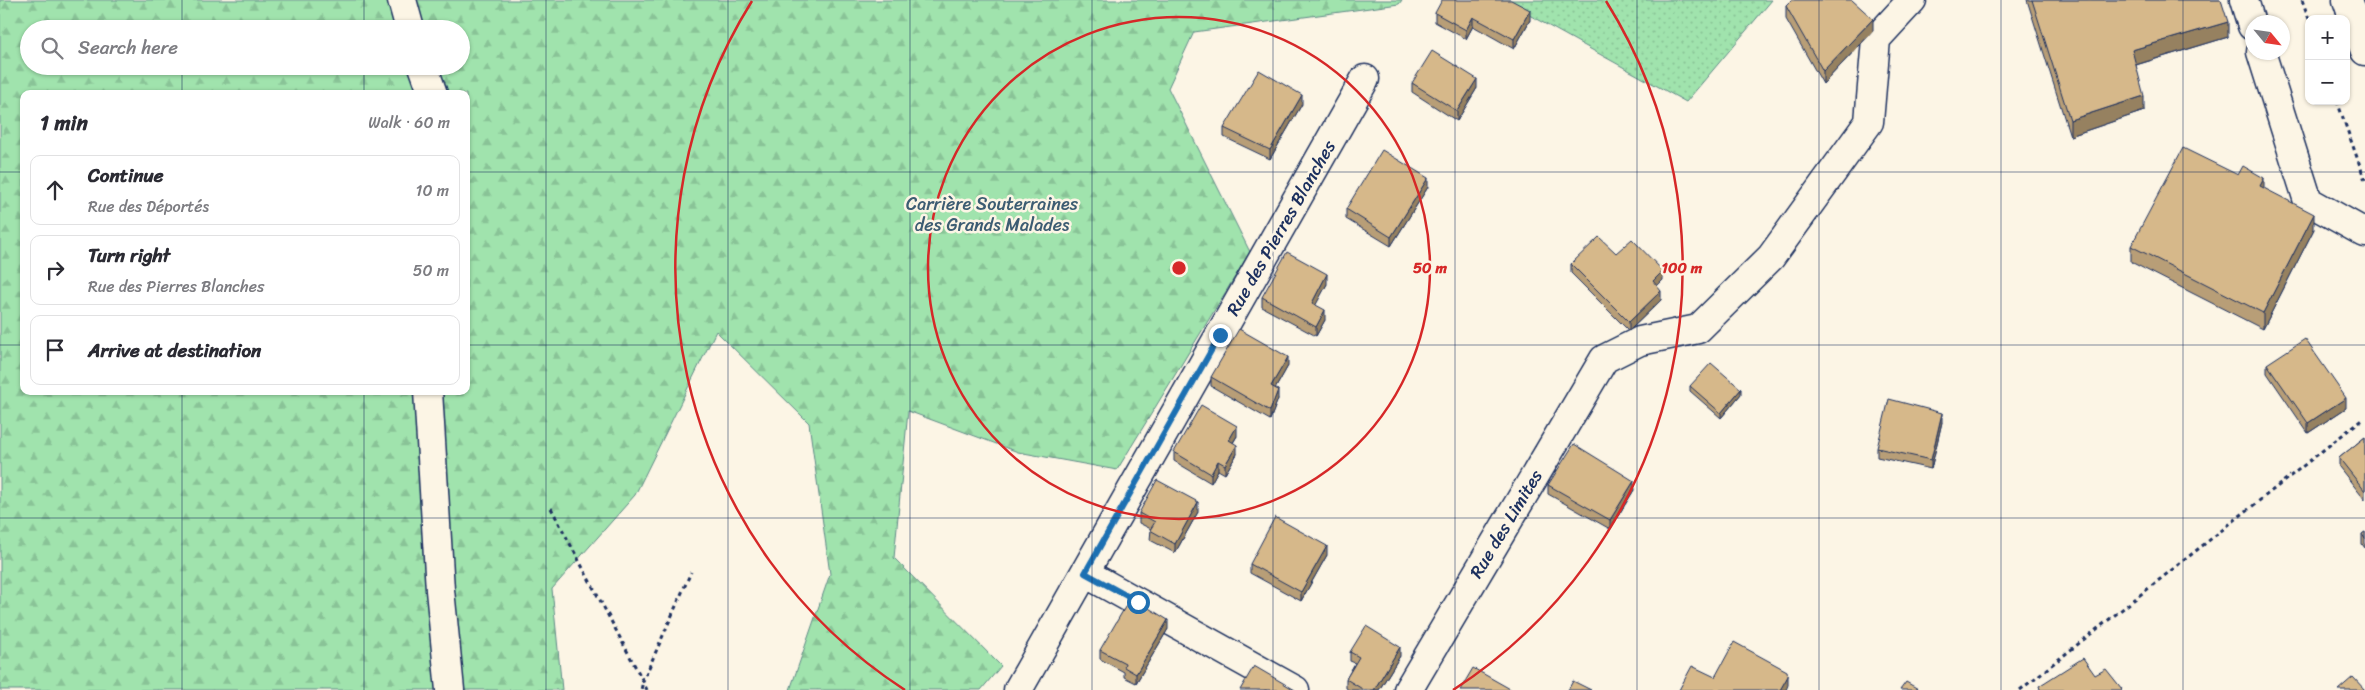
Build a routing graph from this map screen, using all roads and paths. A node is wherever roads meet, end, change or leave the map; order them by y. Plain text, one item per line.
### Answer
1 (402, 0) edge
2 (1912, 0) edge
3 (2244, 0) edge
4 (2302, 0) edge
5 (2347, 0) edge
6 (2249, 15) edge
7 (2308, 15) edge
8 (408, 20) edge
9 (2365, 51) edge
10 (2264, 60) edge
11 (426, 75) edge
12 (1365, 79) dead end
13 (432, 90) edge
14 (2338, 105) edge
15 (2365, 180) edge
16 (2365, 233) edge
17 (428, 395) edge
18 (2365, 417) edge
19 (551, 508) dead end
20 (691, 572) dead end
21 (1085, 573) junction
22 (643, 681) junction
23 (450, 690) edge
24 (641, 690) edge
25 (647, 690) edge
26 (1018, 690) edge
27 (1295, 690) edge
28 (1408, 690) edge
29 (2020, 690) edge

1 - 8 street
2 - 28 street, Rue des Limites
3 - 6 street
4 - 7 path
5 - 9 street
10 - 16 street
11 - 13 street
12 - 21 street, Rue des Pierres Blanches
14 - 15 path
17 - 23 street
18 - 29 path
19 - 22 path
20 - 22 path
21 - 26 street, Rue des Pierres Blanches
21 - 27 street
22 - 24 path
22 - 25 path

